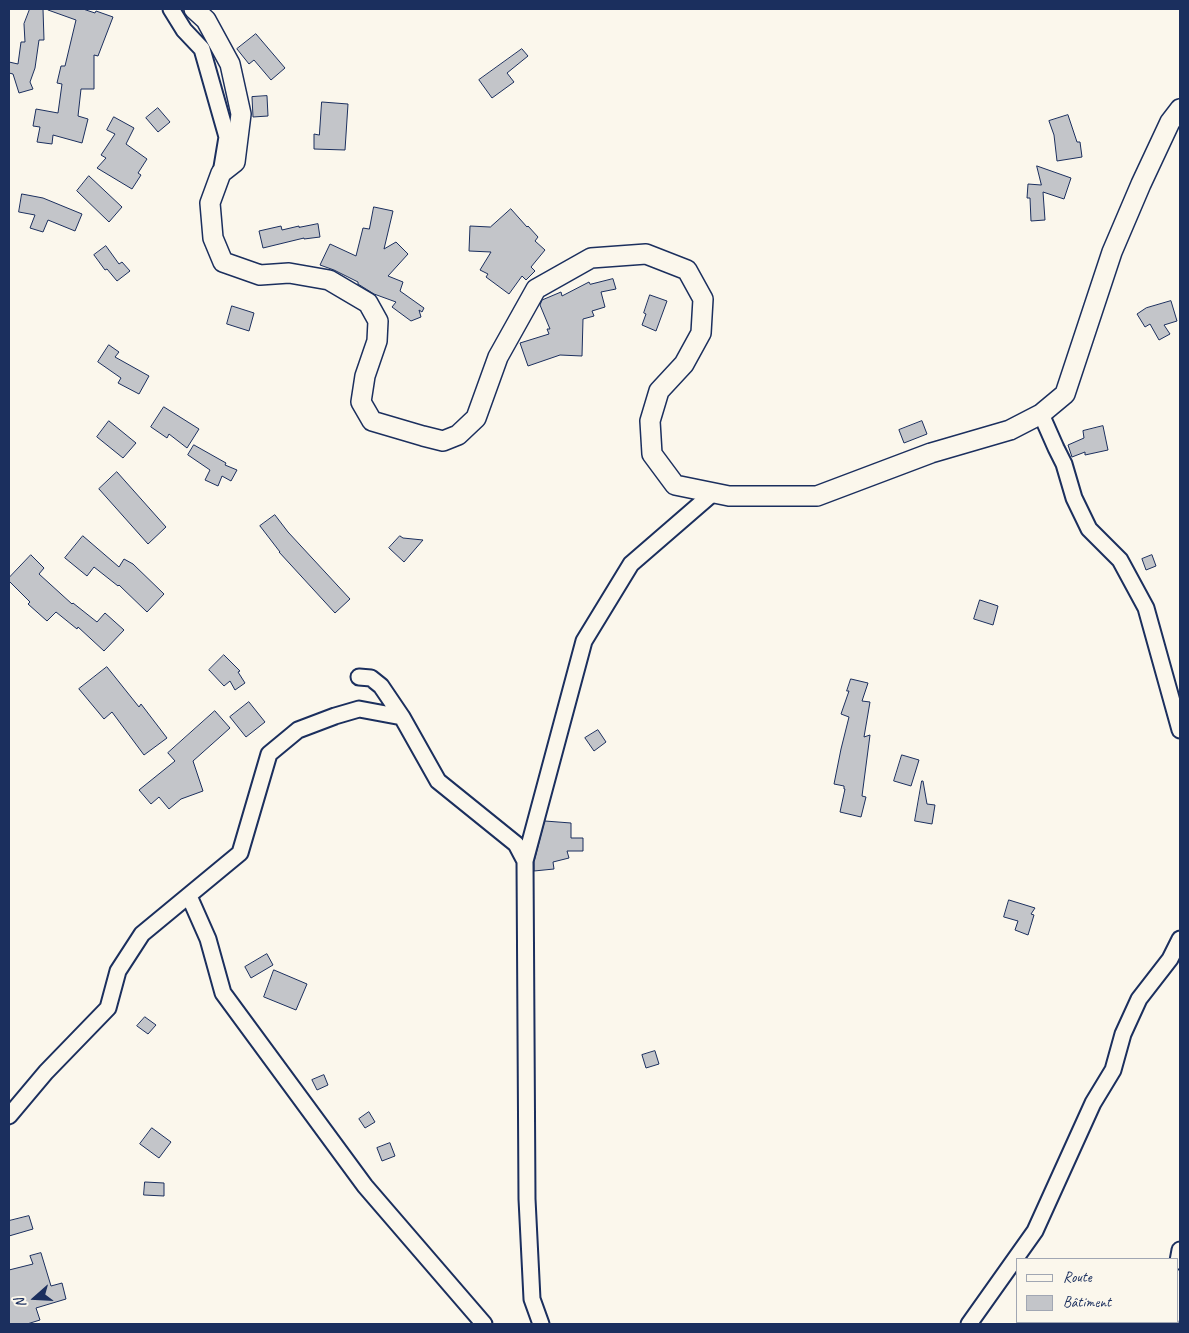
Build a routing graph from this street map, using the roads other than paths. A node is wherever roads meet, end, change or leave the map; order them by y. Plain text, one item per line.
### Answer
1 (170, 9) edge
2 (194, 9) edge
3 (1180, 109) edge
4 (221, 173) junction
5 (1041, 414) junction
6 (712, 493) junction
7 (359, 677) dead end
8 (402, 717) junction
9 (1180, 730) edge
10 (525, 861) junction
11 (188, 896) junction
12 (1180, 939) edge
13 (9, 1116) edge
14 (484, 1324) edge
15 (541, 1324) edge
16 (969, 1324) edge

1 - 4 street
2 - 4 street
3 - 5 street
4 - 6 street
5 - 6 street
5 - 9 street
6 - 10 street
7 - 8 street
8 - 10 street
8 - 11 street
10 - 15 street
11 - 13 street
11 - 14 street
12 - 16 street

